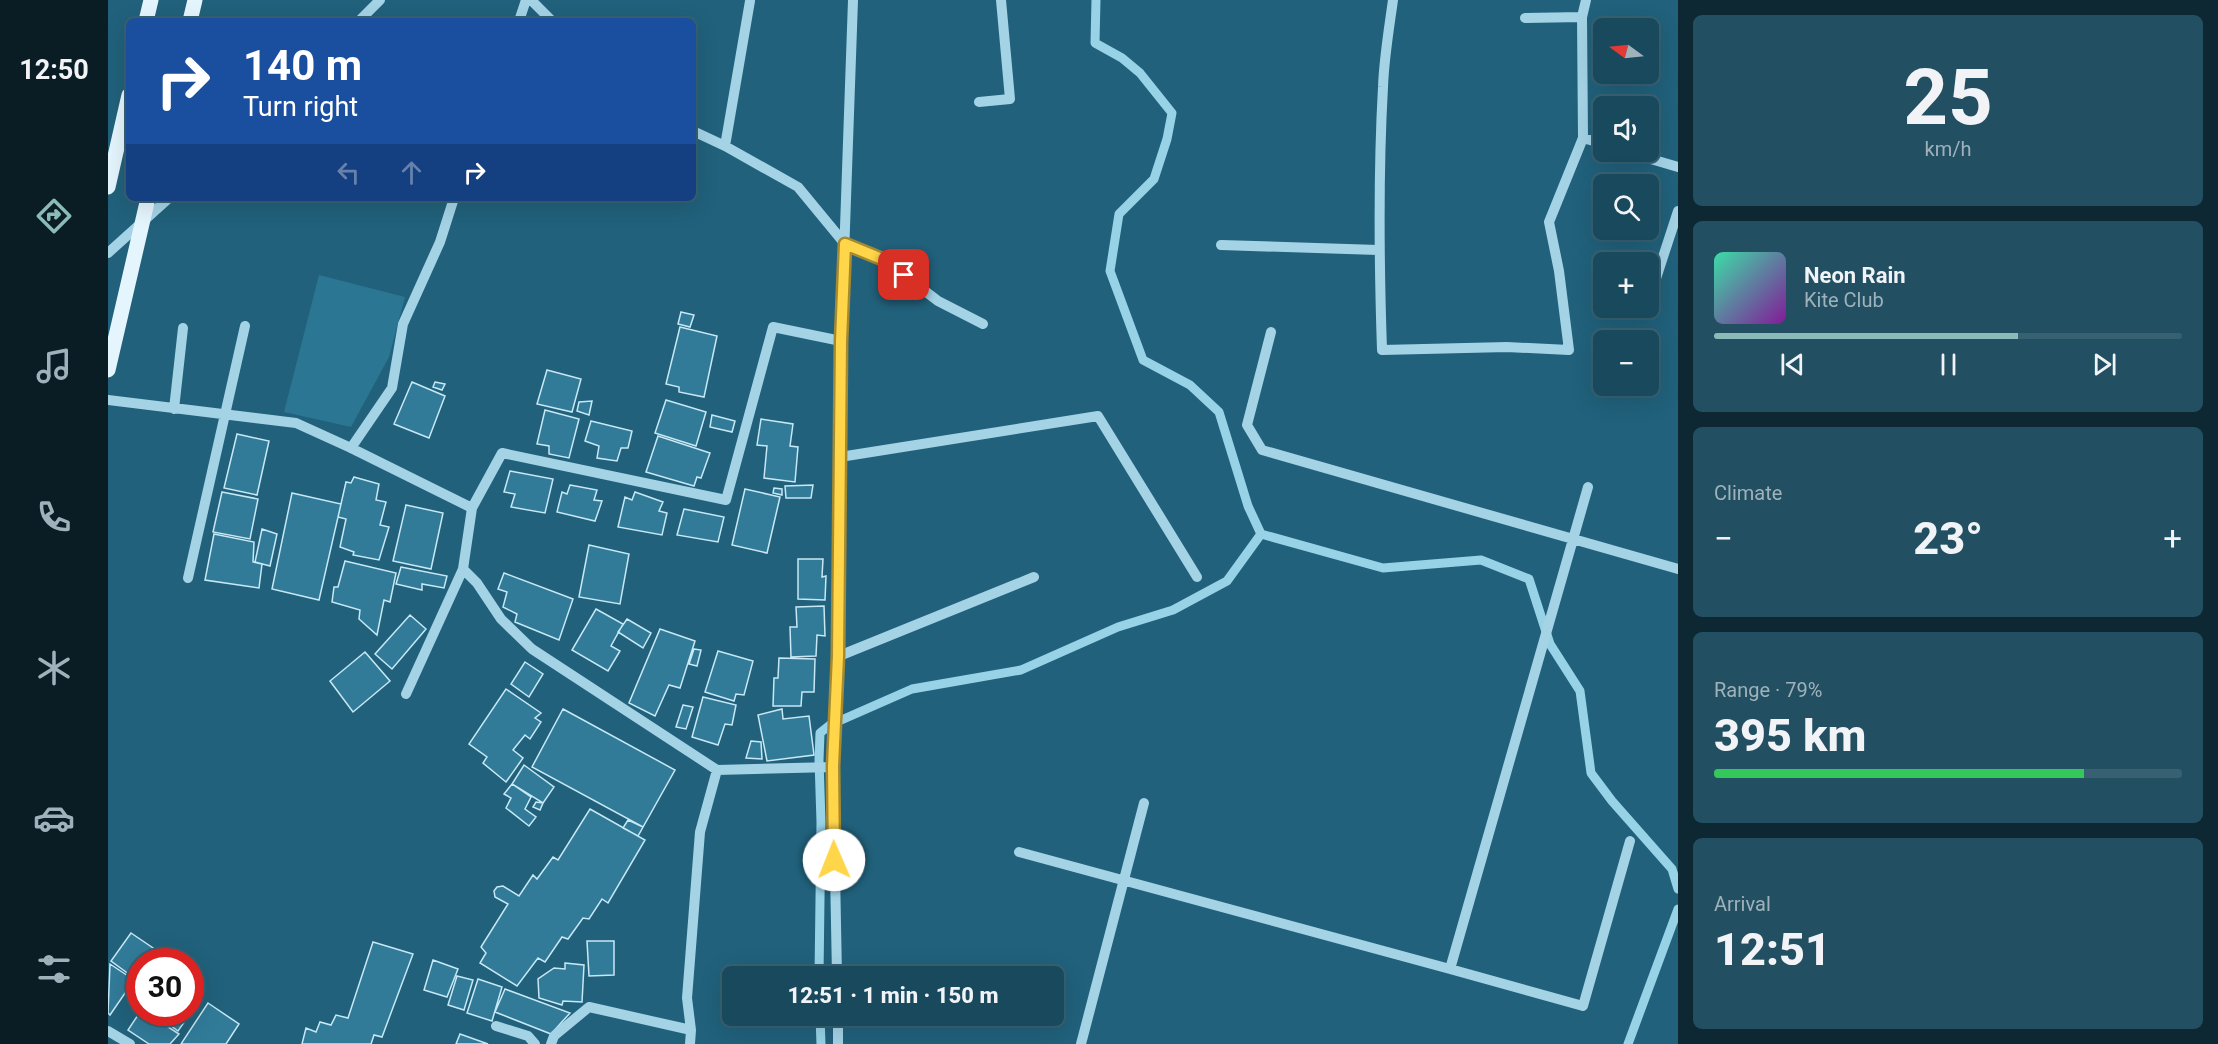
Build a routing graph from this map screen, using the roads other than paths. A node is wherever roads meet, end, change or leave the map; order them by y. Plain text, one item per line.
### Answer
1 (151, 0) edge
2 (380, 0) edge
3 (528, 0) edge
4 (853, 0) edge
5 (1001, 0) edge
6 (1393, 0) edge
7 (1586, 0) edge
8 (750, 2) dead end
9 (1582, 17) junction
10 (147, 18) edge
11 (362, 18) edge
12 (520, 18) edge
13 (549, 18) edge
14 (1524, 18) dead end
15 (979, 102) dead end
16 (126, 108) edge
17 (696, 132) edge
18 (1583, 138) junction
19 (1593, 141) edge
20 (725, 146) junction
21 (1659, 161) edge
22 (1678, 167) edge
23 (108, 187) edge
24 (147, 201) edge
25 (166, 201) edge
26 (453, 201) edge
27 (1678, 211) edge
28 (142, 222) junction
29 (845, 244) junction
30 (1221, 245) dead end
31 (1378, 250) junction
32 (108, 254) edge
33 (1659, 270) edge
34 (983, 324) dead end
35 (245, 326) dead end
36 (183, 328) dead end
37 (1271, 332) dead end
38 (841, 341) junction
39 (108, 370) edge
40 (108, 400) edge
41 (174, 409) junction
42 (225, 415) junction
43 (351, 448) junction
44 (840, 457) junction
45 (1588, 487) dead end
46 (472, 508) junction
47 (1573, 540) junction
48 (463, 569) junction
49 (1678, 569) edge
50 (1034, 577) dead end
51 (1197, 577) dead end
52 (188, 579) dead end
53 (838, 656) junction
54 (406, 694) dead end
55 (831, 767) junction
56 (717, 770) junction
57 (1144, 803) dead end
58 (1630, 841) dead end
59 (1019, 852) dead end
60 (1124, 880) junction
61 (837, 966) edge
62 (1450, 969) junction
63 (496, 1026) dead end
64 (838, 1026) edge
65 (691, 1030) junction
66 (108, 1031) edge
67 (130, 1044) edge
68 (535, 1044) edge
69 (551, 1044) edge
70 (690, 1044) edge
71 (838, 1044) edge
72 (1081, 1044) edge

1 - 10 main road
2 - 11 street
3 - 12 street
3 - 13 street
4 - 29 street
5 - 15 street
6 - 31 street
7 - 9 street
8 - 20 street
9 - 14 street
9 - 18 street
16 - 23 main road
17 - 20 street
18 - 19 street
18 - 31 street
20 - 29 street
21 - 22 street
24 - 28 main road
25 - 28 street
26 - 43 street
27 - 33 street
28 - 32 street
28 - 39 main road
29 - 34 street
29 - 38 street
30 - 31 street
35 - 42 street
36 - 41 street
37 - 47 street
38 - 44 street
38 - 46 street
40 - 41 street
41 - 42 street
42 - 43 street
42 - 52 street
43 - 46 street
44 - 51 street
44 - 53 street
45 - 47 street
46 - 48 street
47 - 49 street
47 - 62 street
48 - 54 street
48 - 56 street
50 - 53 street
53 - 55 street
55 - 56 street
55 - 61 street
56 - 65 street
57 - 60 street
58 - 62 street
59 - 60 street
60 - 62 street
60 - 72 street
63 - 68 street
64 - 71 street
65 - 69 street
65 - 70 street
66 - 67 street

